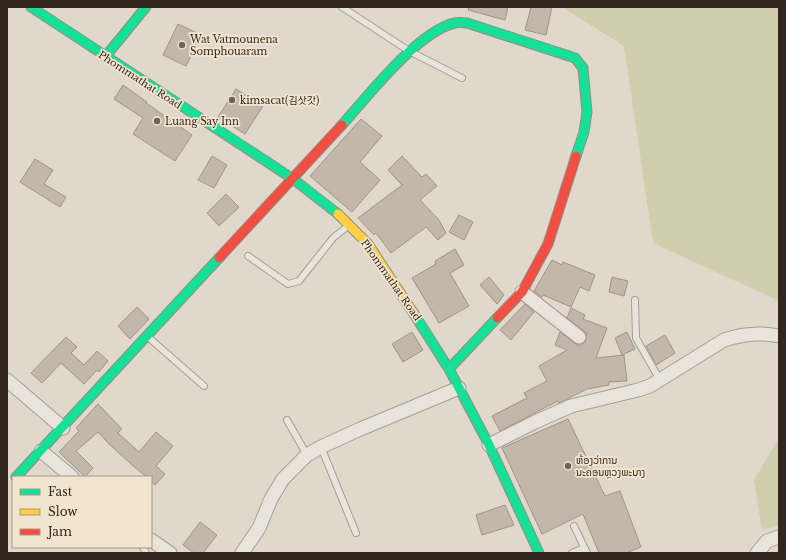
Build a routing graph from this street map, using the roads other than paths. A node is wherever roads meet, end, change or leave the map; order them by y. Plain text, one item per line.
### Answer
1 (31, 7) edge
2 (146, 7) edge
3 (342, 7) edge
4 (409, 51) junction
5 (105, 57) junction
6 (462, 78) dead end
7 (293, 179) junction
8 (349, 225) junction
9 (248, 256) dead end
10 (522, 292) junction
11 (635, 300) dead end
12 (148, 336) junction
13 (779, 336) edge
14 (579, 337) dead end
15 (449, 369) junction
16 (7, 380) edge
17 (660, 380) junction
18 (204, 386) dead end
19 (459, 388) junction
20 (287, 420) dead end
21 (63, 428) junction
22 (489, 445) junction
23 (321, 447) junction
24 (41, 451) junction
25 (307, 455) junction
26 (17, 476) edge
27 (71, 476) edge
28 (574, 526) dead end
29 (356, 533) dead end
30 (779, 537) edge
31 (152, 541) edge
32 (586, 551) edge
33 (170, 553) edge
34 (242, 553) edge
35 (539, 553) edge
36 (572, 553) edge
37 (757, 553) edge

1 - 5 street, Phommathat Road
2 - 5 street
3 - 4 lane
4 - 6 lane
4 - 7 street
4 - 10 street
5 - 7 street, Phommathat Road
7 - 8 street, Phommathat Road
7 - 12 street
8 - 9 lane
8 - 15 street, Phommathat Road
10 - 14 street
10 - 15 street
11 - 17 lane
12 - 18 lane
12 - 21 street
13 - 17 street
15 - 19 street, Phommathat Road
16 - 21 street
17 - 22 street
19 - 22 street, Phommathat Road
19 - 23 street
20 - 25 lane
21 - 24 street
22 - 35 street, Phommathat Road
23 - 25 street
23 - 29 lane
24 - 26 street
24 - 27 street
25 - 34 street
28 - 32 lane
30 - 37 street
31 - 33 street
32 - 36 lane

